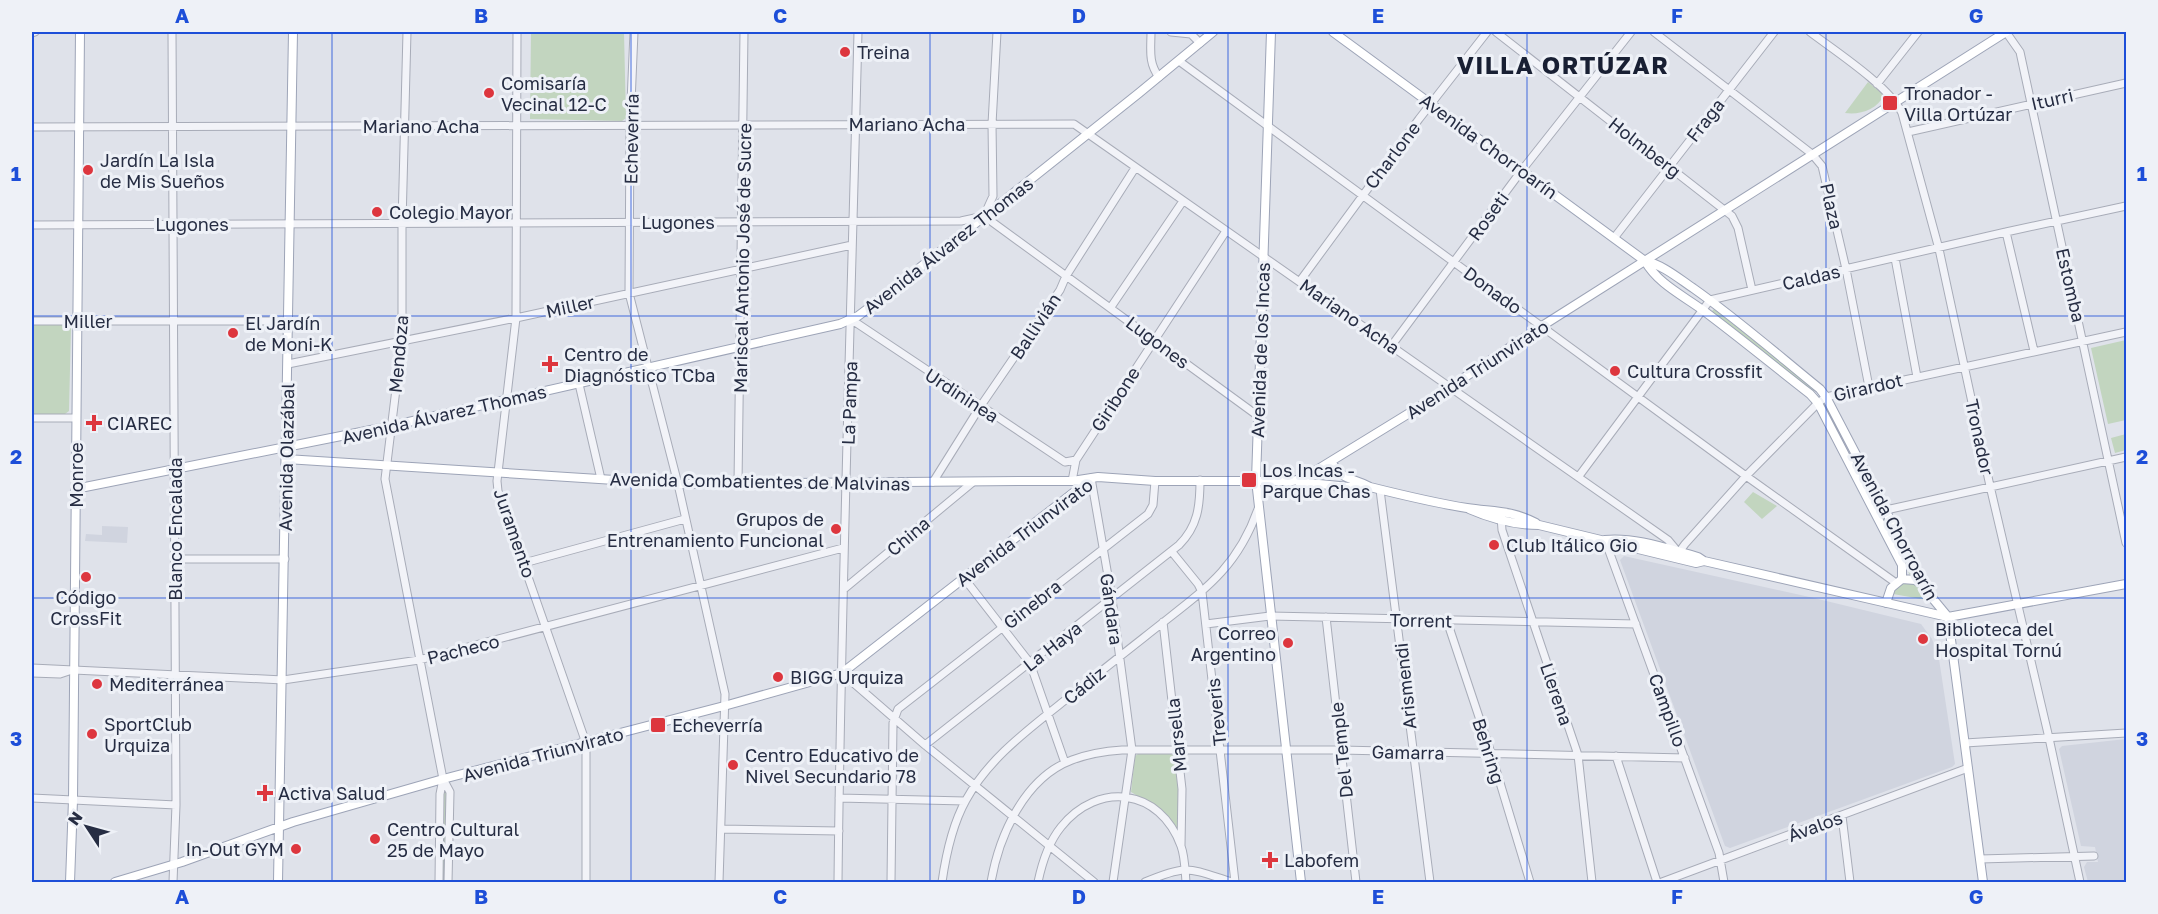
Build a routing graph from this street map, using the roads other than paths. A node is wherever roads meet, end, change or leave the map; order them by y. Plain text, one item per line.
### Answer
1 (80, 32) edge
2 (172, 32) edge
3 (293, 32) edge
4 (407, 32) edge
5 (517, 32) edge
6 (634, 32) edge
7 (744, 32) edge
8 (858, 32) edge
9 (997, 32) edge
10 (1151, 32) edge
11 (1171, 32) edge
12 (1213, 32) edge
13 (1271, 32) edge
14 (1333, 32) edge
15 (1487, 32) edge
16 (1496, 32) edge
17 (1631, 32) edge
18 (1654, 32) edge
19 (1774, 32) edge
20 (1810, 32) edge
21 (1918, 32) edge
22 (2006, 32) edge
23 (1343, 35) edge
24 (1200, 43) junction
25 (1179, 60) junction
26 (1159, 77) junction
27 (2127, 83) edge
28 (1877, 84) junction
29 (1728, 90) junction
30 (1579, 96) junction
31 (1895, 101) junction
32 (1431, 104) junction
33 (2031, 104) junction
34 (856, 124) junction
35 (992, 124) junction
36 (743, 125) junction
37 (293, 126) junction
38 (404, 126) junction
39 (517, 126) junction
40 (630, 126) junction
41 (1269, 126) junction
42 (32, 127) edge
43 (172, 127) junction
44 (79, 128) junction
45 (1908, 132) junction
46 (1089, 133) junction
47 (1812, 154) junction
48 (1669, 167) junction
49 (1135, 168) junction
50 (1522, 170) junction
51 (1362, 195) junction
52 (1183, 201) junction
53 (2127, 206) edge
54 (1726, 209) junction
55 (984, 216) junction
56 (852, 220) junction
57 (517, 221) junction
58 (742, 221) junction
59 (2055, 221) junction
60 (630, 222) junction
61 (402, 223) junction
62 (173, 224) junction
63 (291, 224) junction
64 (32, 225) edge
65 (79, 225) junction
66 (1226, 231) junction
67 (2006, 232) junction
68 (1614, 238) junction
69 (852, 245) junction
70 (1939, 249) junction
71 (1264, 257) junction
72 (1895, 258) junction
73 (1645, 261) junction
74 (1454, 262) junction
75 (742, 269) junction
76 (1846, 269) junction
77 (1066, 276) junction
78 (1300, 281) junction
79 (1752, 290) junction
80 (629, 293) junction
81 (1710, 300) junction
82 (1111, 307) junction
83 (1703, 310) junction
84 (516, 318) junction
85 (852, 320) junction
86 (32, 321) edge
87 (78, 321) junction
88 (174, 321) junction
89 (288, 321) junction
90 (1542, 326) junction
91 (2127, 332) edge
92 (402, 340) junction
93 (1154, 340) junction
94 (2084, 341) junction
95 (1392, 345) junction
96 (741, 347) junction
97 (2034, 351) junction
98 (288, 364) junction
99 (1965, 366) junction
100 (648, 368) junction
101 (1917, 377) junction
102 (579, 384) junction
103 (1451, 386) junction
104 (1869, 387) junction
105 (1640, 396) junction
106 (1826, 397) junction
107 (505, 400) junction
108 (1818, 403) junction
109 (980, 406) junction
110 (1258, 416) junction
111 (32, 418) edge
112 (76, 418) junction
113 (391, 426) junction
114 (286, 447) junction
115 (1856, 453) junction
116 (1846, 457) junction
117 (2127, 457) edge
118 (286, 459) junction
119 (2108, 459) junction
120 (1076, 460) junction
121 (1331, 462) junction
122 (386, 465) junction
123 (175, 469) junction
124 (497, 472) junction
125 (1746, 476) junction
126 (1579, 477) junction
127 (1091, 478) junction
128 (601, 479) junction
129 (1200, 480) junction
130 (1256, 480) junction
131 (1072, 481) junction
132 (1155, 481) junction
133 (1293, 481) junction
134 (933, 482) junction
135 (973, 482) junction
136 (846, 483) junction
137 (678, 484) junction
138 (738, 484) junction
139 (1990, 486) junction
140 (1371, 488) junction
141 (75, 489) junction
142 (1380, 490) junction
143 (1258, 509) junction
144 (1886, 510) junction
145 (1875, 515) junction
146 (1501, 516) junction
147 (686, 519) junction
148 (1654, 530) junction
149 (1605, 540) junction
150 (2127, 543) edge
151 (1648, 544) junction
152 (843, 548) junction
153 (1103, 548) junction
154 (1172, 552) junction
155 (1677, 555) junction
156 (175, 559) junction
157 (285, 559) junction
158 (524, 563) junction
159 (964, 578) junction
160 (1899, 581) junction
161 (2127, 584) edge
162 (701, 585) junction
163 (1926, 586) junction
164 (844, 589) junction
165 (1202, 592) junction
166 (1112, 599) junction
167 (1886, 603) junction
168 (2017, 604) junction
169 (1270, 616) junction
170 (1326, 617) junction
171 (1948, 617) junction
172 (1397, 619) junction
173 (1447, 621) junction
174 (1532, 621) junction
175 (1163, 622) junction
176 (1206, 624) junction
177 (1636, 624) junction
178 (1003, 627) junction
179 (547, 628) junction
180 (1119, 657) junction
181 (419, 660) junction
182 (32, 663) edge
183 (1030, 663) junction
184 (32, 668) edge
185 (74, 669) junction
186 (32, 673) edge
187 (842, 673) junction
188 (175, 675) junction
189 (283, 680) junction
190 (724, 706) junction
191 (1049, 713) junction
192 (894, 718) junction
193 (2127, 733) edge
194 (2049, 738) junction
195 (586, 743) junction
196 (1965, 743) junction
197 (925, 745) junction
198 (1220, 749) junction
199 (1132, 750) junction
200 (1179, 750) junction
201 (1286, 750) junction
202 (1341, 750) junction
203 (1412, 752) junction
204 (1491, 753) junction
205 (1578, 755) junction
206 (1616, 756) junction
207 (1685, 758) junction
208 (1065, 763) junction
209 (1968, 768) junction
210 (443, 779) junction
211 (975, 784) junction
212 (1126, 796) junction
213 (32, 798) edge
214 (839, 798) junction
215 (892, 799) junction
216 (73, 800) junction
217 (965, 801) junction
218 (176, 805) junction
219 (1013, 816) junction
220 (1842, 816) junction
221 (279, 826) junction
222 (721, 829) junction
223 (839, 831) junction
224 (1049, 846) junction
225 (1181, 848) junction
226 (2075, 856) junction
227 (2094, 856) dead end
228 (1980, 859) junction
229 (1721, 860) junction
230 (174, 864) junction
231 (1184, 869) junction
232 (70, 882) edge
233 (115, 882) edge
234 (173, 882) edge
235 (278, 882) edge
236 (439, 882) edge
237 (448, 882) edge
238 (586, 882) edge
239 (719, 882) edge
240 (838, 882) edge
241 (891, 882) edge
242 (942, 882) edge
243 (991, 882) edge
244 (1038, 882) edge
245 (1094, 882) edge
246 (1113, 882) edge
247 (1145, 882) edge
248 (1186, 882) edge
249 (1233, 882) edge
250 (1301, 882) edge
251 (1356, 882) edge
252 (1430, 882) edge
253 (1530, 882) edge
254 (1592, 882) edge
255 (1657, 882) edge
256 (1662, 882) edge
257 (1724, 882) edge
258 (1850, 882) edge
259 (1980, 882) edge
260 (2080, 882) edge

1 - 44 main road, Monroe
2 - 43 street, Blanco Encalada
3 - 37 main road, Avenida Olazábal
4 - 38 street, Mendoza
5 - 39 street, Juramento
6 - 40 street, Echeverría
7 - 36 street, Mariscal Antonio José de Sucre
8 - 34 street, La Pampa
9 - 35 street
10 - 26 street
11 - 24 street
12 - 24 main road, Avenida Álvarez Thomas
13 - 41 main road, Avenida de los Incas
14 - 23 main road, Avenida Chorroarín
15 - 32 street, Charlone
16 - 30 street, Holmberg
17 - 30 street, Roseti
18 - 29 street, Plaza
19 - 29 street, Fraga
20 - 28 street, Tronador
21 - 28 street
22 - 31 main road, Avenida Triunvirato
22 - 33 street, Estomba
23 - 32 main road, Avenida Chorroarín
24 - 25 main road, Avenida Álvarez Thomas
25 - 26 main road, Avenida Álvarez Thomas
25 - 41 street, Donado
26 - 46 main road, Avenida Álvarez Thomas
27 - 33 street, Iturri
28 - 31 street, Tronador
29 - 47 street, Plaza
29 - 48 street, Fraga
30 - 48 street, Holmberg
30 - 50 street, Roseti
31 - 45 street, Tronador
31 - 47 main road, Avenida Triunvirato
32 - 50 main road, Avenida Chorroarín
32 - 51 street, Charlone
33 - 45 street, Iturri
33 - 59 street, Estomba
34 - 35 street, Mariano Acha
34 - 36 street, Mariano Acha
34 - 56 street, La Pampa
35 - 46 street, Mariano Acha
35 - 55 street
36 - 40 street, Mariano Acha
36 - 58 street, Mariscal Antonio José de Sucre
37 - 38 street, Mariano Acha
37 - 43 street, Mariano Acha
37 - 63 main road, Avenida Olazábal
38 - 39 street, Mariano Acha
38 - 61 street, Mendoza
39 - 40 street, Mariano Acha
39 - 57 street, Juramento
40 - 60 street, Echeverría
41 - 51 street, Donado
41 - 71 main road, Avenida de los Incas
42 - 44 street, Mariano Acha
43 - 44 street, Mariano Acha
43 - 62 street, Blanco Encalada
44 - 65 main road, Monroe
45 - 70 street, Tronador
46 - 49 street, Mariano Acha
46 - 55 main road, Avenida Álvarez Thomas
47 - 54 main road, Avenida Triunvirato
47 - 76 street, Plaza
48 - 54 street, Holmberg
48 - 68 street, Fraga
49 - 52 street, Mariano Acha
49 - 77 street, Ballivián
50 - 68 main road, Avenida Chorroarín
50 - 74 street, Roseti
51 - 74 street, Donado
51 - 78 street, Charlone
52 - 66 street, Mariano Acha
52 - 82 street
53 - 59 street, Caldas
54 - 73 main road, Avenida Triunvirato
54 - 79 street, Holmberg
55 - 56 street, Lugones
55 - 77 street, Lugones
55 - 85 main road, Avenida Álvarez Thomas
56 - 58 street, Lugones
56 - 69 street, La Pampa
57 - 60 street, Lugones
57 - 61 street, Lugones
57 - 84 street, Juramento
58 - 60 street, Lugones
58 - 75 street, Mariscal Antonio José de Sucre
59 - 67 street, Caldas
59 - 94 street, Estomba
60 - 80 street, Echeverría
61 - 63 street, Lugones
61 - 92 street, Mendoza
62 - 63 street, Lugones
62 - 65 street, Lugones
62 - 88 street, Blanco Encalada
63 - 89 main road, Avenida Olazábal
64 - 65 street, Lugones
65 - 87 main road, Monroe
66 - 71 street, Mariano Acha
66 - 93 street, Giribone
67 - 70 street, Caldas
67 - 97 street
68 - 73 main road, Avenida Chorroarín
69 - 75 street, Miller
69 - 85 street, La Pampa
70 - 72 street, Caldas
70 - 99 street, Tronador
71 - 78 street, Mariano Acha
71 - 110 main road, Avenida de los Incas
72 - 76 street, Caldas
72 - 101 street
73 - 81 main road, Avenida Chorroarín
73 - 83 main road, Avenida Chorroarín
73 - 90 main road, Avenida Triunvirato
74 - 90 street, Donado
74 - 95 street, Roseti
75 - 80 street, Miller
75 - 96 street, Mariscal Antonio José de Sucre
76 - 79 street, Caldas
76 - 104 street, Plaza
77 - 82 street, Lugones
77 - 109 street, Ballivián
78 - 95 street, Mariano Acha
79 - 81 street, Caldas
80 - 84 street, Miller
80 - 100 street, Echeverría
81 - 83 street
81 - 106 main road, Avenida Chorroarín
82 - 93 street, Lugones
83 - 105 street
83 - 108 main road, Avenida Chorroarín
84 - 92 street, Miller
84 - 107 street, Juramento
85 - 96 main road, Avenida Álvarez Thomas
85 - 109 street, Urdininea
85 - 136 street, La Pampa
86 - 87 street, Miller
87 - 88 street, Miller
87 - 112 main road, Monroe
88 - 89 street, Miller
88 - 123 street, Blanco Encalada
89 - 98 main road, Avenida Olazábal
90 - 103 main road, Avenida Triunvirato
90 - 105 street, Donado
91 - 94 street, Girardot
92 - 98 street, Miller
92 - 113 street, Mendoza
93 - 110 street, Lugones
93 - 120 street, Giribone
94 - 97 street, Girardot
94 - 119 street, Estomba
95 - 103 street, Mariano Acha
96 - 100 main road, Avenida Álvarez Thomas
96 - 138 street, Mariscal Antonio José de Sucre
97 - 99 street, Girardot
98 - 114 main road, Avenida Olazábal
99 - 101 street, Girardot
99 - 139 street, Tronador
100 - 102 main road, Avenida Álvarez Thomas
100 - 137 street, Echeverría
101 - 104 street, Girardot
102 - 107 main road, Avenida Álvarez Thomas
102 - 128 street
103 - 121 main road, Avenida Triunvirato
103 - 126 street, Mariano Acha
104 - 106 street, Girardot
105 - 125 street, Donado
105 - 126 street
106 - 108 street, Girardot
106 - 115 main road, Avenida Chorroarín
107 - 113 main road, Avenida Álvarez Thomas
107 - 124 street, Juramento
108 - 116 main road, Avenida Chorroarín
108 - 125 street, Girardot
109 - 120 street, Urdininea
109 - 134 street, Ballivián
110 - 130 main road, Avenida de los Incas
111 - 112 street
112 - 141 main road, Monroe
113 - 114 main road, Avenida Álvarez Thomas
113 - 122 street, Mendoza
114 - 118 main road, Avenida Olazábal
114 - 123 main road, Avenida Álvarez Thomas
115 - 116 main road
115 - 144 main road, Avenida Chorroarín
116 - 145 main road, Avenida Chorroarín
117 - 119 street
118 - 122 main road, Avenida Combatientes de Malvinas
118 - 157 main road, Avenida Olazábal
119 - 139 street
119 - 150 street, Estomba
120 - 131 street, Giribone
121 - 133 main road, Avenida Triunvirato
121 - 140 main road
122 - 124 main road, Avenida Combatientes de Malvinas
122 - 181 street, Mendoza
123 - 141 main road, Avenida Álvarez Thomas
123 - 156 street, Blanco Encalada
124 - 128 main road, Avenida Combatientes de Malvinas
124 - 158 street, Juramento
125 - 155 street, Girardot
125 - 160 street, Donado
126 - 148 street, Mariano Acha
127 - 131 main road, Avenida Combatientes de Malvinas
127 - 132 main road, Avenida Triunvirato
127 - 153 street, Gándara
127 - 159 main road, Avenida Triunvirato
128 - 137 main road, Avenida Combatientes de Malvinas
129 - 130 main road, Avenida Triunvirato
129 - 132 main road, Avenida Triunvirato
129 - 154 street, La Haya
130 - 133 main road, Avenida Triunvirato
130 - 143 main road, Avenida de los Incas
131 - 135 main road, Avenida Combatientes de Malvinas
132 - 153 street, Ginebra
133 - 140 main road
134 - 135 main road, Avenida Combatientes de Malvinas
134 - 136 main road, Avenida Combatientes de Malvinas
135 - 164 street, China
136 - 138 main road, Avenida Combatientes de Malvinas
136 - 152 street, La Pampa
137 - 138 main road, Avenida Combatientes de Malvinas
137 - 147 street, Echeverría
139 - 144 street
139 - 168 street, Tronador
140 - 142 main road
141 - 185 main road, Monroe
142 - 146 main road
142 - 172 street, Arismendi
143 - 165 street, Cádiz
143 - 169 main road, Avenida de los Incas
144 - 145 main road
144 - 163 main road, Avenida Chorroarín
145 - 160 main road, Avenida Chorroarín
146 - 149 main road
146 - 174 street, Llerena
147 - 158 street
147 - 162 street, Echeverría
148 - 151 street
148 - 155 street, Mariano Acha
149 - 151 main road
149 - 155 main road
149 - 177 street, Campillo
151 - 155 main road
152 - 162 street, Pacheco
152 - 164 street, La Pampa
153 - 166 street, Gándara
153 - 178 street, Ginebra
154 - 165 street, Treveris
154 - 166 street, La Haya
155 - 167 main road
156 - 157 street
156 - 188 street, Blanco Encalada
157 - 189 main road, Avenida Olazábal
158 - 179 street, Juramento
159 - 178 street
159 - 187 main road, Avenida Triunvirato
160 - 163 main road
160 - 167 main road
161 - 168 main road
162 - 179 street, Pacheco
162 - 190 street, Echeverría
163 - 171 main road, Avenida Chorroarín
164 - 187 street, La Pampa
165 - 175 street, Cádiz
165 - 176 street, Treveris
166 - 180 street, Gándara
166 - 183 street, La Haya
167 - 171 main road
168 - 171 main road
168 - 194 street, Tronador
169 - 170 street, Torrent
169 - 176 street, Torrent
169 - 201 main road, Avenida de los Incas
170 - 172 street, Torrent
170 - 202 street, Del Temple
171 - 196 main road, Avenida Chorroarín
172 - 173 street, Torrent
172 - 203 street, Arismendi
173 - 174 street, Torrent
173 - 204 street, Behring
174 - 177 street, Torrent
174 - 205 street, Llerena
175 - 180 street, Cádiz
175 - 200 street, Marsella
176 - 198 street, Treveris
177 - 207 street, Campillo
178 - 183 street
178 - 192 street, Ginebra
179 - 181 street, Pacheco
179 - 195 street, Juramento
180 - 191 street, Cádiz
180 - 199 street, Gándara
181 - 189 street, Pacheco
181 - 210 street, Mendoza
182 - 185 street, Pacheco
183 - 191 street
183 - 197 street, La Haya
184 - 185 street, Pacheco
185 - 186 street, Pacheco
185 - 188 street, Pacheco
185 - 216 main road, Monroe
187 - 190 main road, Avenida Triunvirato
187 - 192 street
187 - 214 street, La Pampa
188 - 189 street, Pacheco
188 - 218 street, Blanco Encalada
189 - 221 main road, Avenida Olazábal
190 - 195 main road, Avenida Triunvirato
190 - 222 street, Echeverría
191 - 208 street
191 - 211 street, Cádiz
192 - 197 street
192 - 215 street
193 - 194 street
194 - 196 street
194 - 226 street, Tronador
195 - 210 main road, Avenida Triunvirato
195 - 238 street, Juramento
196 - 209 main road, Avenida Chorroarín
197 - 211 street
198 - 200 street, Gamarra
198 - 201 street, Gamarra
198 - 249 street, Treveris
199 - 200 street, Gamarra
199 - 208 street, Gamarra
199 - 212 street, Gándara
200 - 225 street, Marsella
201 - 202 street, Gamarra
201 - 250 main road, Avenida de los Incas
202 - 203 street, Gamarra
202 - 251 street, Del Temple
203 - 204 street, Gamarra
203 - 252 street, Arismendi
204 - 205 street, Gamarra
204 - 253 street, Behring
205 - 206 street, Gamarra
205 - 254 street, Llerena
206 - 207 street, Gamarra
206 - 255 street
207 - 229 street, Campillo
208 - 219 street, Gamarra
209 - 220 street, Ávalos
209 - 228 main road, Avenida Chorroarín
210 - 221 main road, Avenida Triunvirato
210 - 236 street
210 - 237 street, Mendoza
211 - 217 street, Cádiz
211 - 219 street
212 - 224 street
212 - 225 street
212 - 246 street, Gándara
213 - 216 street
214 - 215 street
214 - 223 street, La Pampa
215 - 217 street
215 - 241 street
216 - 218 street
216 - 232 main road, Monroe
217 - 242 street, Cádiz
218 - 230 street, Blanco Encalada
219 - 224 street
219 - 243 street, Gamarra
220 - 229 street, Ávalos
220 - 258 street
221 - 230 main road, Avenida Triunvirato
221 - 235 main road, Avenida Olazábal
222 - 223 street
222 - 239 street, Echeverría
223 - 240 street, La Pampa
224 - 244 street
224 - 245 street
225 - 231 street
226 - 227 street
226 - 228 street
226 - 260 street, Tronador
228 - 259 main road, Avenida Chorroarín
229 - 256 street, Ávalos
229 - 257 street, Campillo
230 - 233 main road, Avenida Triunvirato
230 - 234 street, Blanco Encalada
231 - 247 street
231 - 248 street
231 - 249 street

